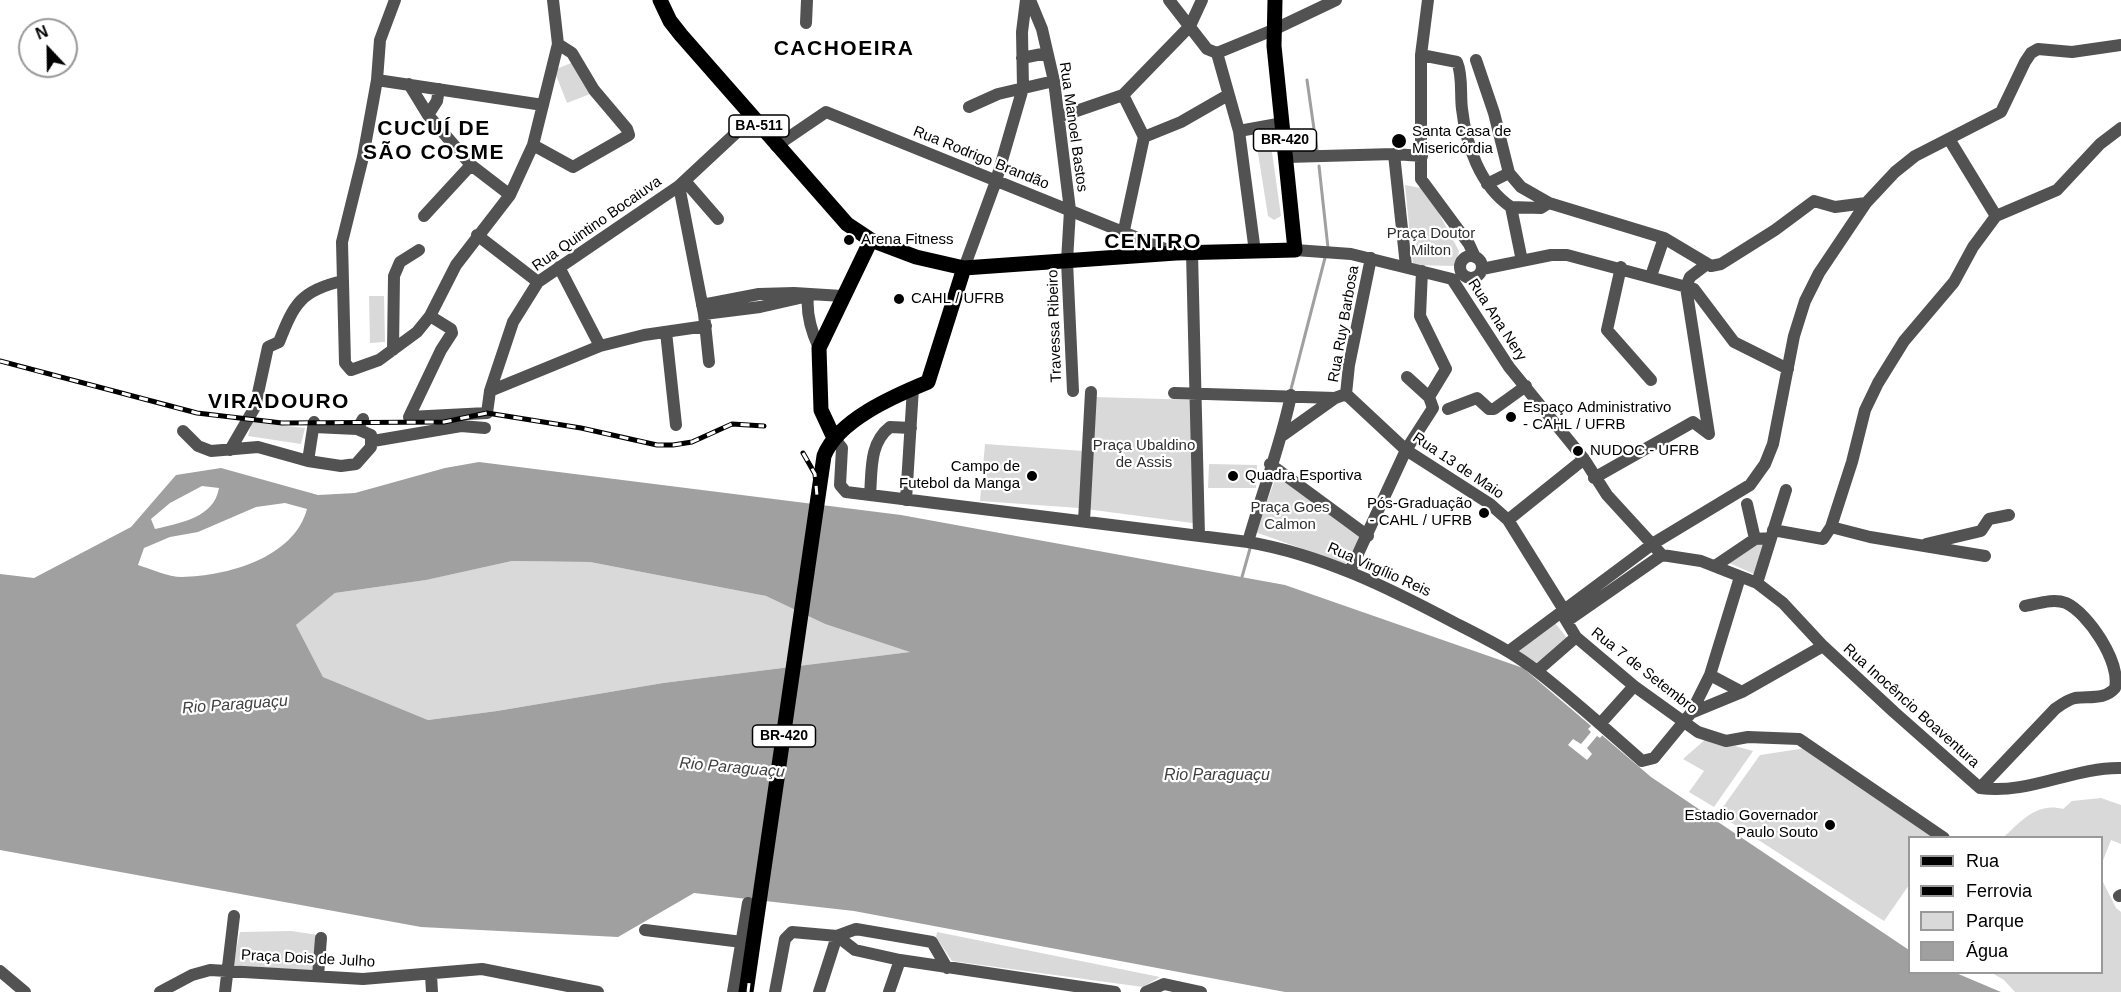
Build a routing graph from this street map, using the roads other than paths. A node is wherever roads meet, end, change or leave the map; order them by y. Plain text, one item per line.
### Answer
1 (395, 0) edge
2 (553, 0) edge
3 (660, 0) edge
4 (807, 0) edge
5 (1028, 0) edge
6 (1169, 0) edge
7 (1275, 0) edge
8 (1335, 0) edge
9 (1428, 0) edge
10 (1200, 6) edge
11 (806, 23) dead end
12 (1190, 26) junction
13 (1042, 29) junction
14 (1273, 30) junction
15 (1022, 32) junction
16 (558, 44) junction
17 (2121, 45) edge
18 (1047, 53) junction
19 (1216, 53) junction
20 (1420, 55) junction
21 (1022, 58) junction
22 (1476, 60) dead end
23 (377, 80) junction
24 (1054, 81) junction
25 (410, 84) junction
26 (1023, 88) junction
27 (439, 89) junction
28 (1123, 95) junction
29 (1228, 95) junction
30 (543, 105) junction
31 (969, 107) dead end
32 (428, 115) junction
33 (1059, 117) junction
34 (752, 118) junction
35 (1283, 123) junction
36 (2121, 128) edge
37 (1239, 131) junction
38 (1144, 137) junction
39 (1949, 139) junction
40 (533, 145) junction
41 (776, 146) junction
42 (1394, 154) junction
43 (1422, 156) junction
44 (1287, 157) junction
45 (471, 165) junction
46 (1509, 173) junction
47 (996, 181) junction
48 (682, 184) junction
49 (1487, 184) junction
50 (510, 195) junction
51 (1549, 203) junction
52 (1866, 203) junction
53 (1511, 207) junction
54 (1070, 210) junction
55 (424, 216) dead end
56 (1996, 216) junction
57 (718, 219) dead end
58 (1124, 230) junction
59 (477, 236) junction
60 (1664, 238) junction
61 (871, 240) junction
62 (419, 250) dead end
63 (1295, 250) junction
64 (1255, 252) junction
65 (1176, 253) junction
66 (1192, 253) junction
67 (1475, 257) junction
68 (1371, 258) junction
69 (1067, 261) junction
70 (1522, 261) junction
71 (1707, 264) junction
72 (1406, 266) junction
73 (560, 267) junction
74 (1621, 267) junction
75 (964, 268) junction
76 (1482, 269) junction
77 (1422, 271) junction
78 (1456, 275) junction
79 (1651, 276) junction
80 (343, 281) junction
81 (538, 282) junction
82 (1686, 287) junction
83 (808, 296) junction
84 (842, 296) junction
85 (703, 309) junction
86 (430, 316) junction
87 (706, 327) junction
88 (666, 332) junction
89 (600, 346) junction
90 (819, 348) junction
91 (393, 350) junction
92 (709, 362) dead end
93 (1788, 369) junction
94 (1407, 377) dead end
95 (1651, 380) dead end
96 (1526, 386) junction
97 (913, 388) junction
98 (490, 391) junction
99 (1072, 391) dead end
100 (1091, 392) dead end
101 (1174, 393) dead end
102 (1197, 393) junction
103 (1291, 395) junction
104 (1341, 396) junction
105 (1431, 400) junction
106 (1448, 409) dead end
107 (1706, 414) junction
108 (1693, 422) junction
109 (676, 424) dead end
110 (485, 428) dead end
111 (911, 428) junction
112 (183, 431) dead end
113 (1283, 435) junction
114 (834, 438) junction
115 (373, 441) junction
116 (230, 450) junction
117 (1406, 450) junction
118 (1584, 459) junction
119 (308, 461) junction
120 (1270, 464) junction
121 (1594, 478) junction
122 (1786, 490) dead end
123 (870, 495) junction
124 (906, 500) junction
125 (1747, 504) dead end
126 (2009, 515) dead end
127 (1508, 520) junction
128 (1084, 522) junction
129 (1831, 526) junction
130 (1772, 534) junction
131 (1199, 536) junction
132 (1368, 536) junction
133 (1755, 539) junction
134 (1248, 542) junction
135 (1654, 543) junction
136 (1919, 545) junction
137 (1662, 555) junction
138 (1985, 556) dead end
139 (1715, 566) junction
140 (1350, 571) junction
141 (1740, 577) junction
142 (1758, 583) junction
143 (2025, 606) dead end
144 (1564, 614) junction
145 (1576, 637) junction
146 (1823, 646) junction
147 (1509, 651) junction
148 (1537, 671) junction
149 (1710, 675) junction
150 (1634, 686) junction
151 (1742, 692) junction
152 (1687, 717) junction
153 (1600, 724) junction
154 (2121, 768) edge
155 (1980, 788) junction
156 (1943, 836) edge
157 (748, 903) dead end
158 (234, 916) dead end
159 (645, 930) dead end
160 (837, 936) junction
161 (321, 938) dead end
162 (742, 942) junction
163 (900, 960) junction
164 (947, 968) junction
165 (227, 969) junction
166 (0, 970) edge
167 (431, 975) junction
168 (318, 976) junction
169 (1015, 983) edge
170 (1108, 991) edge
171 (25, 992) edge
172 (160, 992) edge
173 (225, 992) edge
174 (432, 992) edge
175 (598, 992) edge
176 (733, 992) edge
177 (746, 992) edge
178 (775, 992) edge
179 (819, 992) edge
180 (890, 992) edge
181 (1007, 992) edge
182 (1146, 992) edge
183 (1202, 992) edge

1 - 23 street
2 - 16 street
3 - 34 main road, BA-511
4 - 11 street
5 - 13 street, Rua Manoel Bastos
5 - 15 street
6 - 12 street
7 - 14 main road, BR-420
8 - 14 street
9 - 20 street
10 - 12 street
12 - 19 street
12 - 28 street
13 - 15 street
13 - 18 street, Rua Manoel Bastos
14 - 19 street
14 - 35 main road, BR-420
15 - 21 street
16 - 30 street
16 - 40 street
17 - 39 street
18 - 21 street
18 - 24 street, Rua Manoel Bastos
19 - 29 street
20 - 43 street
20 - 49 street
21 - 26 street
22 - 46 street
23 - 25 street
23 - 80 street
24 - 26 street
24 - 33 street, Rua Manoel Bastos
25 - 27 street
25 - 32 street
26 - 31 street
26 - 47 street
27 - 30 street
27 - 32 street
28 - 33 street
28 - 38 street
29 - 37 street
29 - 38 street
30 - 40 street
32 - 45 street
33 - 54 street, Rua Manoel Bastos
34 - 41 main road, BA-511
34 - 48 street, Rua Quintino Bocaiuva
35 - 37 street
35 - 44 main road, BR-420
36 - 56 street
37 - 64 street
38 - 58 street
39 - 52 street
39 - 56 street
40 - 50 street
41 - 47 street, Rua Rodrigo Brandão
41 - 61 main road, BA-511
42 - 43 street
42 - 44 street
42 - 72 street
43 - 67 street
44 - 63 main road, BR-420
45 - 50 street
45 - 55 street
46 - 49 street
46 - 51 street
47 - 54 street, Rua Rodrigo Brandão
47 - 75 street
48 - 57 street
48 - 73 street, Rua Quintino Bocaiuva
48 - 85 street
49 - 53 street
50 - 59 street
51 - 53 street
51 - 60 street
52 - 71 street
52 - 93 street
53 - 70 street
54 - 58 street, Rua Rodrigo Brandão
54 - 69 street, Rua Manoel Bastos
56 - 129 street
58 - 65 street, Rua Rodrigo Brandão
59 - 81 street
59 - 86 street
60 - 71 street
60 - 79 street
61 - 75 main road
61 - 84 main road
62 - 91 street
63 - 64 main road
63 - 68 street
64 - 66 main road
65 - 66 main road
65 - 69 main road
66 - 102 street
67 - 76 street
67 - 78 street
68 - 72 street
68 - 104 street, Rua Ruy Barbosa
69 - 75 main road
69 - 99 street, Travessa Ribeiro
70 - 74 street
70 - 76 street
71 - 82 street
72 - 77 street
73 - 81 street, Rua Quintino Bocaiuva
73 - 89 street
74 - 79 street
74 - 95 street
75 - 97 main road, BR-420
76 - 78 street
77 - 78 street
77 - 105 street
78 - 96 street, Rua Ana Nery
79 - 82 street
80 - 91 street
80 - 116 street
81 - 98 street, Rua Quintino Bocaiuva
82 - 93 street
82 - 107 street
83 - 84 street
83 - 85 street
83 - 90 street
84 - 90 main road
85 - 87 street
86 - 91 street
86 - 98 street, Rua Quintino Bocaiuva
87 - 88 street
87 - 92 street
88 - 89 street
88 - 109 street
89 - 98 street
90 - 114 main road
93 - 135 street
94 - 105 street
96 - 106 street
96 - 118 street, Rua Ana Nery
97 - 111 street
97 - 114 main road, BR-420
100 - 128 street
101 - 102 street
102 - 103 street
102 - 131 street
103 - 104 street
103 - 113 street
104 - 113 street
104 - 117 street, Rua 13 de Maio
105 - 117 street
107 - 108 street
107 - 108 street
108 - 121 street
110 - 115 street
111 - 123 street
111 - 124 street
112 - 116 street
113 - 120 street
114 - 123 street, Rua Virgílio Reis
114 - 177 main road, BR-420
115 - 119 street
115 - 119 street
116 - 119 street
117 - 127 street, Rua 13 de Maio
117 - 132 street
118 - 121 street, Rua Ana Nery
118 - 127 street
120 - 132 street
120 - 134 street
121 - 135 street, Rua Ana Nery
122 - 130 street
123 - 124 street, Rua Virgílio Reis
124 - 128 street, Rua Virgílio Reis
125 - 133 street
126 - 136 street
127 - 144 street, Rua 13 de Maio
128 - 131 street, Rua Virgílio Reis
129 - 130 street
129 - 136 street
130 - 133 street
130 - 142 street
131 - 134 street, Rua Virgílio Reis
132 - 140 street
133 - 139 street
134 - 140 street, Rua Virgílio Reis
135 - 137 street, Rua Ana Nery
135 - 144 street
136 - 138 street
137 - 139 street
137 - 144 street
139 - 141 street
140 - 147 street, Rua Virgílio Reis
141 - 142 street
141 - 149 street
142 - 146 street, Rua Inocêncio Boaventura
143 - 155 street
144 - 145 street, Rua 13 de Maio
144 - 147 street
145 - 148 street
145 - 150 street, Rua 7 de Setembro
146 - 151 street
146 - 155 street, Rua Inocêncio Boaventura
147 - 148 street, Rua Virgílio Reis
148 - 153 street, Rua Virgílio Reis
149 - 151 street
149 - 152 street
150 - 152 street, Rua 7 de Setembro
150 - 153 street
151 - 152 street
152 - 153 street, Rua Virgílio Reis
152 - 156 street, Rua 7 de Setembro
154 - 155 street
157 - 162 street
158 - 165 street
159 - 162 street
160 - 163 street
160 - 164 street
160 - 178 street
160 - 179 street
161 - 168 street
162 - 176 street
163 - 164 street
163 - 180 street
164 - 169 street
165 - 168 street, Praça Dois de Julho
165 - 172 street, Praça Dois de Julho
165 - 173 street
166 - 171 street
167 - 168 street, Praça Dois de Julho
167 - 174 street
167 - 175 street, Praça Dois de Julho
169 - 170 street
169 - 181 street
182 - 183 street

